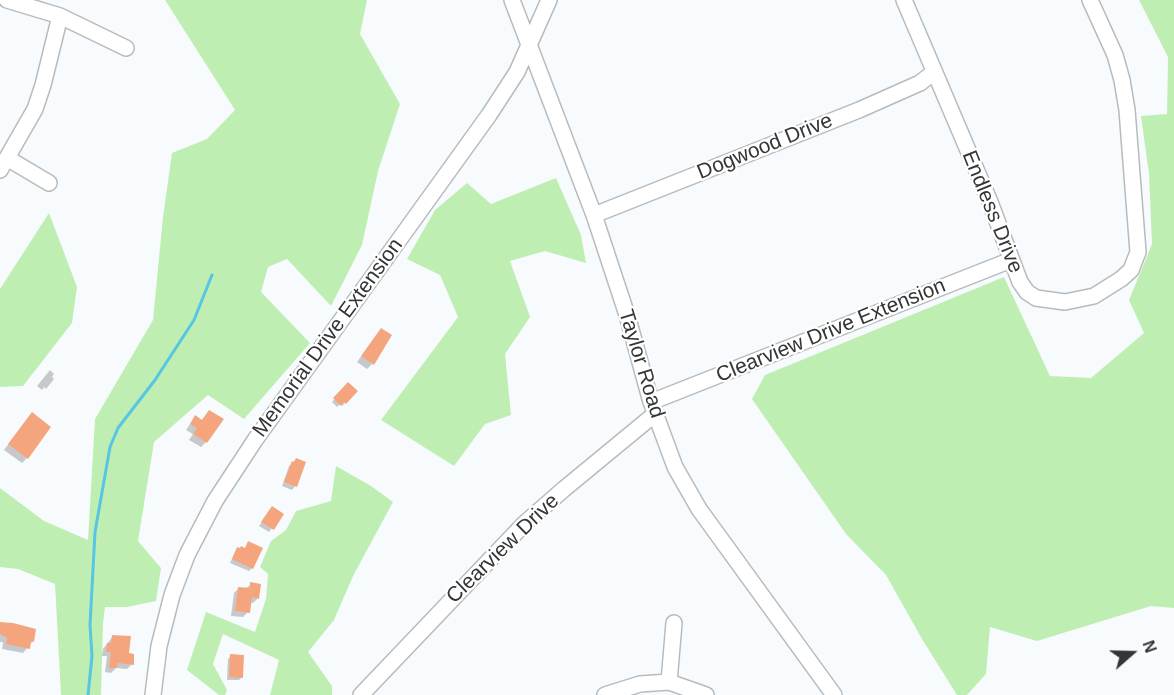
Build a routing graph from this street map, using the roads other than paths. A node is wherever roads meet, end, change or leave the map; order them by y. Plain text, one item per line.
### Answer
1 (7, 0) edge
2 (512, 0) edge
3 (549, 0) edge
4 (904, 0) edge
5 (1090, 0) edge
6 (60, 16) junction
7 (530, 45) junction
8 (126, 48) dead end
9 (934, 72) junction
10 (4, 164) edge
11 (50, 183) dead end
12 (594, 215) junction
13 (1011, 260) junction
14 (653, 408) junction
15 (675, 623) dead end
16 (669, 682) junction
17 (157, 694) edge
18 (361, 695) edge
19 (605, 695) edge
20 (706, 695) edge
21 (834, 695) edge

1 - 6 street
2 - 7 street, Taylor Road
3 - 7 street, Memorial Drive Extension
4 - 9 street, Endless Drive
5 - 13 street, Endless Drive
6 - 8 street
6 - 10 street
7 - 12 street, Taylor Road
7 - 17 street, Memorial Drive Extension
9 - 12 street, Dogwood Drive
9 - 13 street, Endless Drive
10 - 11 street
12 - 14 street, Taylor Road
13 - 14 street, Clearview Drive Extension
14 - 18 street, Clearview Drive
14 - 21 street, Taylor Road
15 - 16 street
16 - 19 street
16 - 20 street

